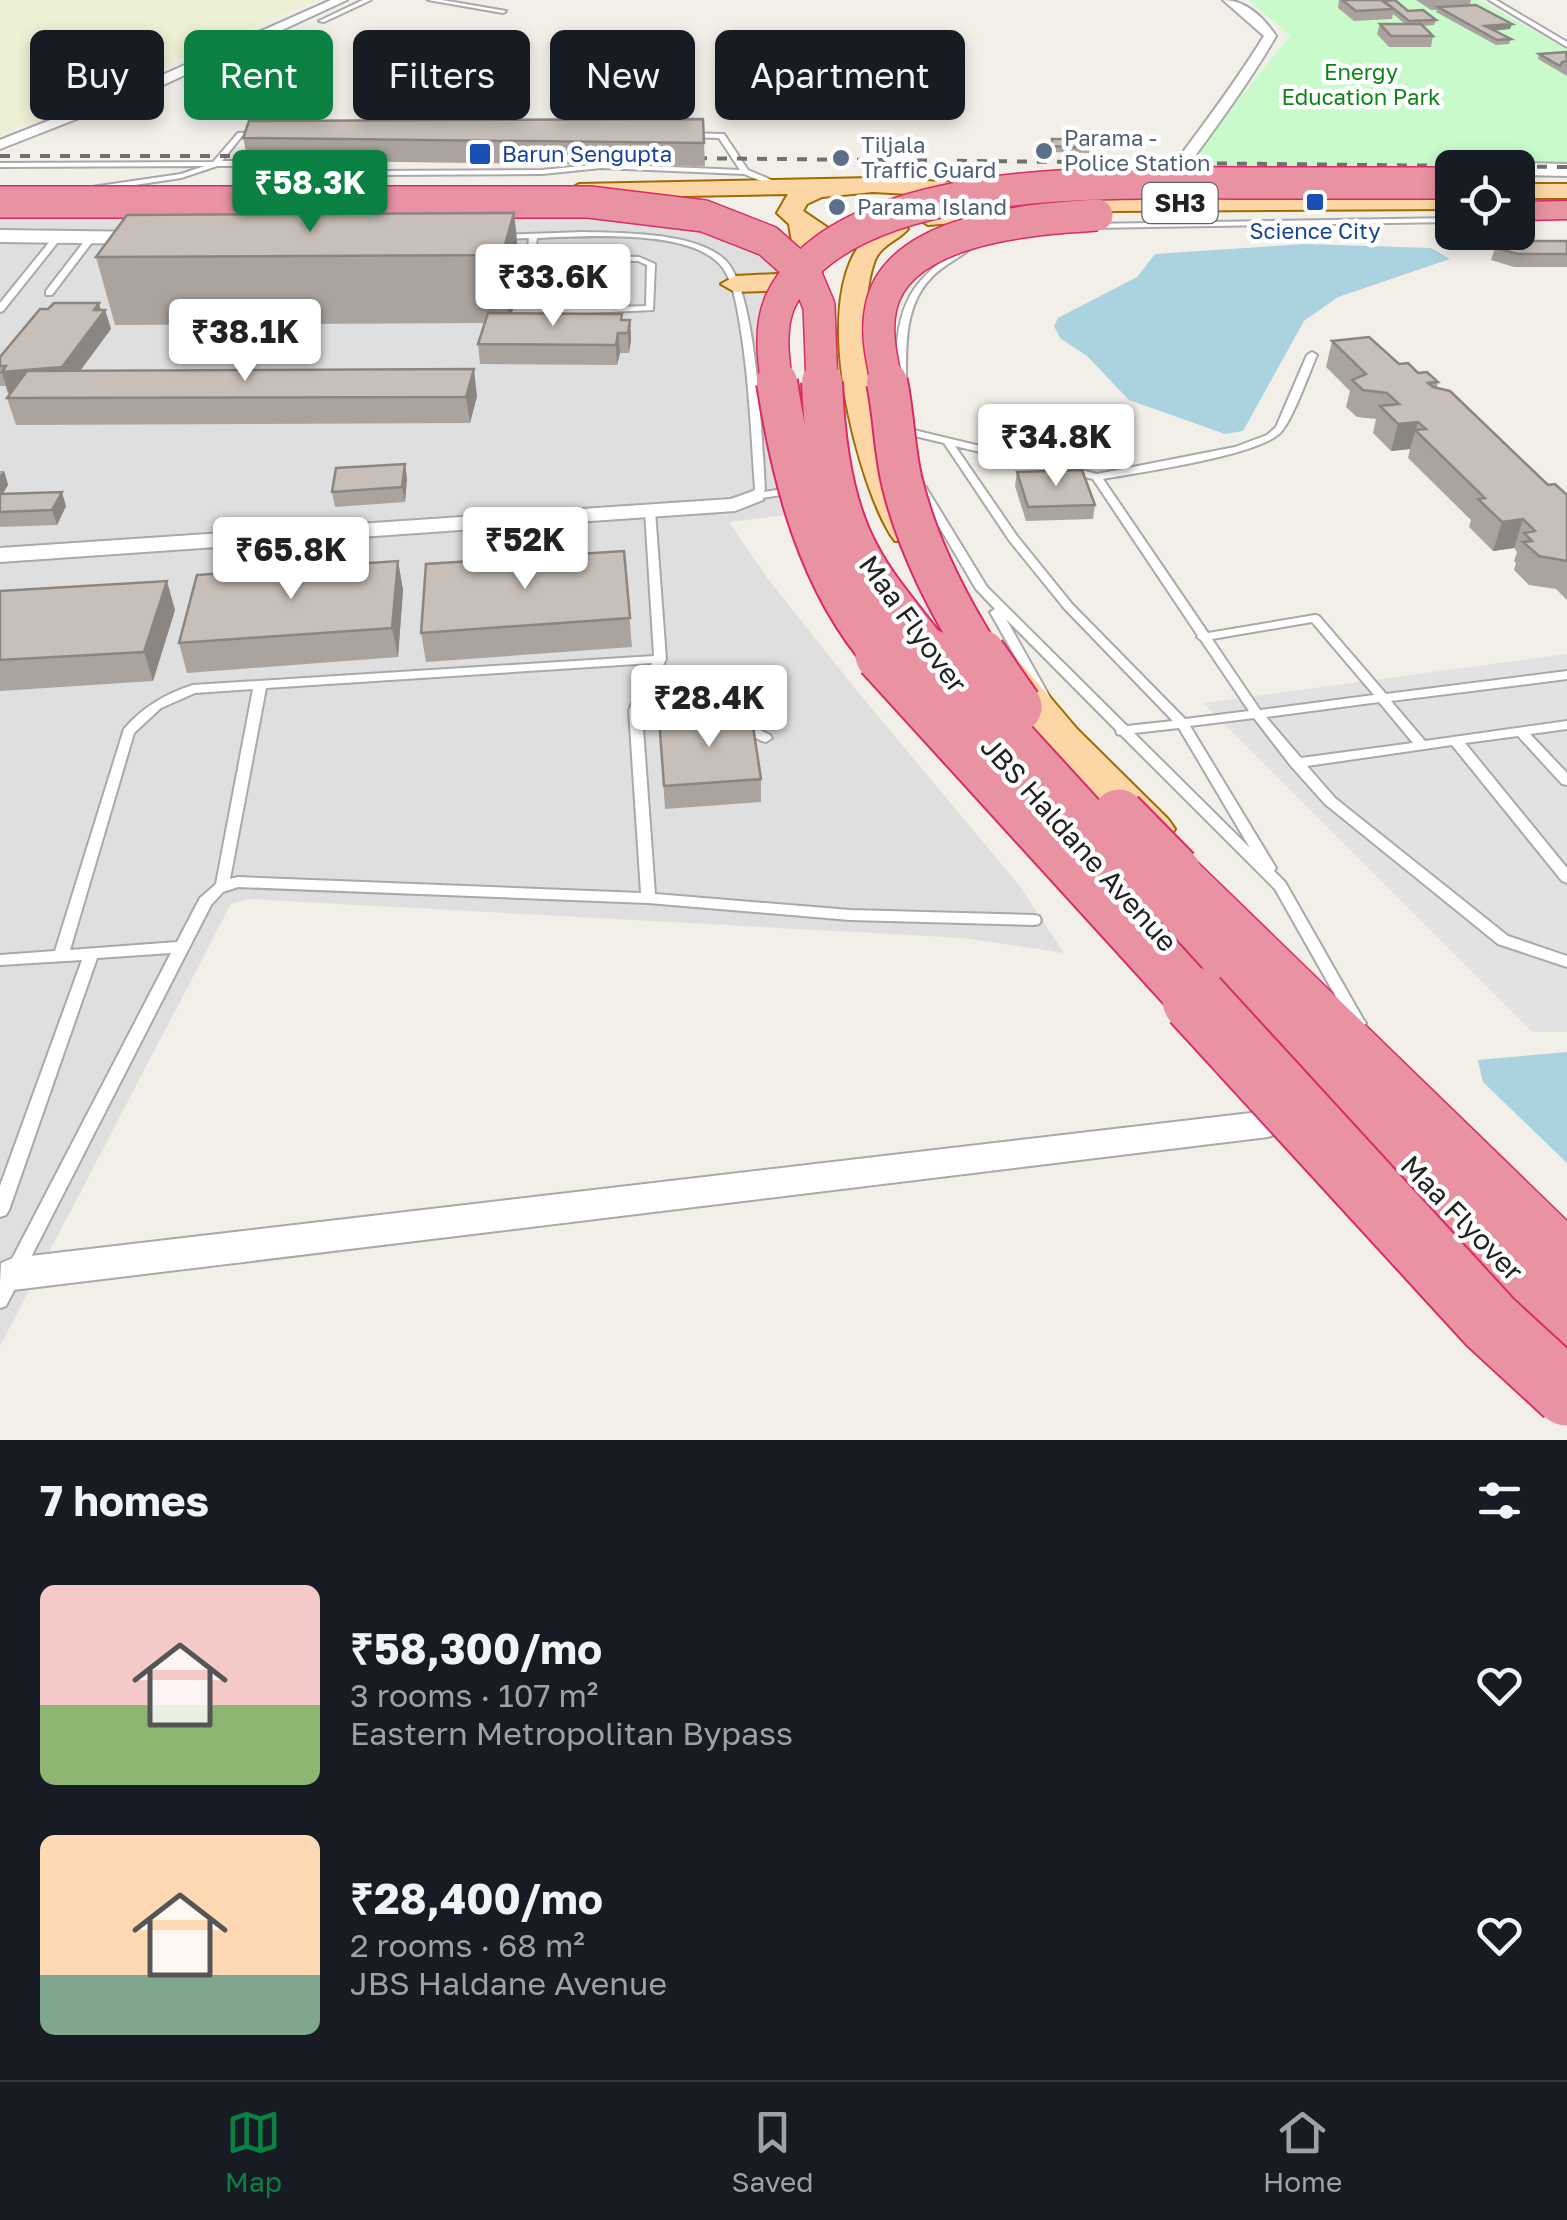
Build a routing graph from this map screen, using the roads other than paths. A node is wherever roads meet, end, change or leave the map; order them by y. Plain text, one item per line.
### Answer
1 (342, 0) edge
2 (368, 0) edge
3 (431, 0) edge
4 (1229, 0) edge
5 (1492, 0) edge
6 (503, 12) dead end
7 (322, 21) dead end
8 (1567, 45) edge
9 (268, 134) edge
10 (668, 135) edge
11 (0, 145) edge
12 (213, 164) junction
13 (0, 165) edge
14 (1535, 169) edge
15 (1435, 170) edge
16 (1567, 170) edge
17 (746, 172) junction
18 (1535, 182) edge
19 (1567, 182) edge
20 (1435, 183) edge
21 (1169, 184) junction
22 (873, 186) junction
23 (1567, 190) edge
24 (1435, 191) edge
25 (74, 194) junction
26 (0, 201) edge
27 (1315, 202) junction
28 (1435, 202) edge
29 (1539, 208) edge
30 (380, 209) junction
31 (794, 210) junction
32 (1435, 212) edge
33 (1435, 220) edge
34 (1233, 221) junction
35 (310, 226) edge
36 (902, 226) junction
37 (0, 236) edge
38 (532, 236) junction
39 (58, 237) junction
40 (92, 237) junction
41 (495, 237) edge
42 (172, 239) edge
43 (811, 281) junction
44 (735, 284) junction
45 (49, 293) dead end
46 (0, 309) edge
47 (565, 310) edge
48 (1312, 355) dead end
49 (885, 427) junction
50 (947, 441) junction
51 (1097, 477) junction
52 (818, 487) junction
53 (756, 496) junction
54 (650, 511) junction
55 (294, 531) junction
56 (0, 544) edge
57 (0, 555) edge
58 (982, 589) junction
59 (1203, 636) junction
60 (660, 659) junction
61 (1567, 675) edge
62 (260, 685) junction
63 (1383, 699) junction
64 (1016, 708) junction
65 (635, 710) junction
66 (1258, 714) junction
67 (1182, 723) junction
68 (1567, 725) edge
69 (1121, 731) junction
70 (1520, 731) junction
71 (766, 738) dead end
72 (1064, 738) junction
73 (1455, 740) junction
74 (1421, 744) junction
75 (1296, 762) junction
76 (1567, 781) edge
77 (1567, 878) edge
78 (1280, 886) junction
79 (222, 887) junction
80 (648, 898) junction
81 (1034, 920) dead end
82 (182, 947) junction
83 (92, 953) junction
84 (61, 956) junction
85 (0, 960) edge
86 (1567, 962) edge
87 (1364, 1035) dead end
88 (1268, 1124) dead end
89 (0, 1210) edge
90 (1567, 1238) edge
91 (1567, 1265) edge
92 (7, 1287) edge
93 (1567, 1326) edge
94 (1567, 1361) edge
95 (1567, 1393) edge

1 - 11 street
2 - 7 lane
3 - 6 lane
4 - 21 street
5 - 8 lane
9 - 12 lane
10 - 17 lane
12 - 13 lane
12 - 17 lane
12 - 25 lane
14 - 16 street
15 - 21 street
17 - 31 lane
18 - 19 highway
20 - 95 highway, bridge
21 - 22 main road, SH3
21 - 24 main road, SH3
22 - 31 main road, SH3
22 - 36 main road, SH3
23 - 29 main road
25 - 26 main road, SH3
25 - 31 main road, SH3
26 - 30 main road, SH3
26 - 64 highway, Maa Flyover, bridge
26 - 93 highway, Maa Flyover, bridge
27 - 28 main road, SH3
27 - 34 lane
27 - 36 main road, SH3
30 - 31 main road, SH3
30 - 35 street
31 - 36 main road, SH3
31 - 43 main road, JBS Haldane Avenue
32 - 64 highway, bridge
33 - 34 lane
34 - 49 lane
36 - 49 main road
37 - 39 street
38 - 41 lane
38 - 44 lane
38 - 47 lane
39 - 40 street
39 - 46 lane
40 - 42 street
40 - 45 lane
43 - 44 main road
43 - 52 main road, JBS Haldane Avenue
44 - 53 lane
48 - 51 lane
49 - 50 lane
49 - 58 lane
49 - 72 main road
50 - 51 lane
50 - 67 lane
51 - 59 lane
52 - 53 lane
52 - 94 main road, JBS Haldane Avenue
53 - 54 street
53 - 55 street
54 - 55 street
54 - 60 lane
55 - 56 street
55 - 57 street
58 - 69 lane
58 - 72 lane
59 - 63 lane
59 - 66 lane
60 - 62 lane
60 - 65 lane
61 - 63 lane
62 - 79 lane
62 - 84 lane
63 - 66 lane
63 - 74 lane
64 - 91 highway, Maa Flyover, bridge
65 - 71 lane
65 - 80 lane
66 - 67 lane
66 - 75 lane
67 - 69 lane
67 - 78 lane
68 - 70 lane
69 - 78 lane
70 - 73 lane
70 - 76 lane
72 - 90 main road
73 - 74 lane
73 - 77 lane
74 - 75 lane
75 - 86 lane
78 - 87 lane
79 - 80 lane
79 - 82 lane
80 - 81 lane
82 - 83 lane
82 - 92 lane
83 - 84 lane
83 - 89 lane
84 - 85 lane
88 - 92 street

